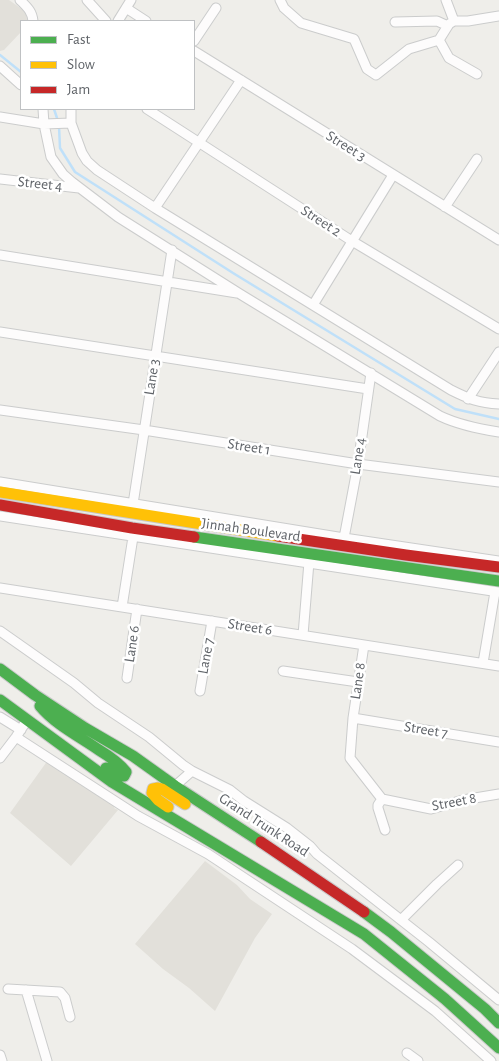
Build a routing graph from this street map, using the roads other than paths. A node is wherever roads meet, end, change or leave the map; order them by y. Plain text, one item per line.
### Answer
1 (20, 0) edge
2 (87, 0) edge
3 (131, 0) edge
4 (280, 0) edge
5 (446, 0) edge
6 (126, 8) junction
7 (216, 8) dead end
8 (499, 16) edge
9 (33, 20) edge
10 (105, 20) edge
11 (119, 20) edge
12 (144, 20) edge
13 (395, 22) dead end
14 (451, 23) junction
15 (195, 40) edge
16 (439, 40) junction
17 (195, 52) edge
18 (0, 66) edge
19 (476, 74) dead end
20 (240, 80) junction
21 (20, 84) edge
22 (43, 110) edge
23 (71, 110) edge
24 (149, 110) edge
25 (0, 117) edge
26 (68, 123) junction
27 (47, 124) junction
28 (199, 143) junction
29 (477, 158) dead end
30 (393, 175) junction
31 (0, 179) edge
32 (80, 188) junction
33 (445, 207) junction
34 (156, 208) junction
35 (499, 240) edge
36 (352, 241) junction
37 (172, 250) junction
38 (0, 255) edge
39 (167, 282) junction
40 (240, 294) junction
41 (313, 305) junction
42 (499, 329) edge
43 (0, 332) edge
44 (499, 352) edge
45 (156, 356) junction
46 (371, 373) junction
47 (368, 390) junction
48 (468, 399) junction
49 (499, 404) edge
50 (0, 410) edge
51 (144, 430) junction
52 (499, 432) edge
53 (358, 464) junction
54 (0, 482) edge
55 (499, 482) edge
56 (0, 492) edge
57 (81, 500) junction
58 (132, 504) junction
59 (0, 506) edge
60 (0, 516) edge
61 (193, 523) junction
62 (79, 524) junction
63 (133, 537) junction
64 (190, 537) junction
65 (344, 538) junction
66 (443, 556) junction
67 (499, 561) edge
68 (309, 562) junction
69 (499, 567) edge
70 (440, 578) junction
71 (0, 588) edge
72 (498, 588) edge
73 (122, 607) junction
74 (136, 609) junction
75 (212, 621) junction
76 (0, 630) edge
77 (303, 635) junction
78 (364, 645) junction
79 (483, 663) junction
80 (499, 666) edge
81 (0, 669) edge
82 (283, 671) dead end
83 (127, 678) dead end
84 (358, 682) junction
85 (21, 684) junction
86 (200, 691) dead end
87 (0, 700) edge
88 (0, 717) edge
89 (353, 718) junction
90 (23, 727) junction
91 (499, 742) edge
92 (0, 758) edge
93 (192, 771) junction
94 (176, 786) junction
95 (499, 794) edge
96 (382, 799) junction
97 (385, 830) dead end
98 (228, 851) junction
99 (280, 854) junction
100 (458, 865) dead end
101 (401, 920) junction
102 (8, 989) dead end
103 (26, 990) junction
104 (445, 999) junction
105 (499, 1000) edge
106 (435, 1011) junction
107 (70, 1017) dead end
108 (499, 1023) edge
109 (499, 1048) edge
110 (408, 1053) dead end
111 (0, 1055) edge
112 (2, 1061) edge
113 (46, 1061) edge
114 (418, 1061) edge
115 (490, 1061) edge

1 - 9 street
2 - 10 street
3 - 6 street
4 - 16 street
5 - 14 street
6 - 11 street
6 - 12 street
7 - 15 street
8 - 14 street
13 - 14 street
14 - 16 street
16 - 19 street
17 - 20 street, Street 3
18 - 21 street
20 - 28 street
20 - 30 street, Street 3
22 - 27 street
23 - 26 street
24 - 28 street, Street 2
25 - 27 street
26 - 27 street
26 - 34 street
27 - 32 street
28 - 34 street
28 - 36 street, Street 2
29 - 33 street
30 - 33 street, Street 3
30 - 36 street
31 - 32 street, Street 4
32 - 37 street
33 - 35 street, Street 3
34 - 41 street
36 - 41 street
36 - 42 street, Street 2
37 - 39 street, Lane 3
37 - 40 street
38 - 39 street
39 - 40 street
39 - 45 street, Lane 3
40 - 46 street
41 - 48 street
43 - 45 street
44 - 48 street
45 - 47 street
45 - 51 street, Lane 3
46 - 47 street, Lane 4
46 - 52 street
47 - 53 street, Lane 4
48 - 49 street
50 - 51 street, Street 1
51 - 53 street, Street 1
51 - 58 street, Lane 3
53 - 55 street, Street 1
53 - 65 street, Lane 4
54 - 57 street
56 - 57 main road, Jinnah Boulevard
57 - 58 street
57 - 61 main road, Jinnah Boulevard
58 - 65 street
59 - 62 main road, Jinnah Boulevard
60 - 62 street
61 - 64 main road
61 - 66 main road, Jinnah Boulevard
62 - 63 street
62 - 64 main road, Jinnah Boulevard
63 - 68 street
63 - 73 street
64 - 70 main road, Jinnah Boulevard
65 - 66 street
66 - 67 street
66 - 69 main road, Jinnah Boulevard
68 - 70 street
68 - 77 street
70 - 72 main road, Jinnah Boulevard
71 - 73 street, Street 6
72 - 79 street
73 - 74 street, Street 6
74 - 75 street, Street 6
74 - 83 street, Lane 6
75 - 77 street, Street 6
75 - 86 street, Lane 7
76 - 93 street
77 - 78 street, Street 6
78 - 79 street, Street 6
78 - 84 street, Lane 8
79 - 80 street, Street 6
81 - 85 main road, Grand Trunk Road
82 - 84 street
84 - 89 street, Lane 8
85 - 90 main road
85 - 94 main road, Grand Trunk Road
87 - 90 main road
88 - 90 street
89 - 91 street, Street 7
89 - 96 street
90 - 92 street
90 - 98 main road
90 - 106 street
93 - 94 street
93 - 101 street
94 - 99 main road, Grand Trunk Road
95 - 96 street, Street 8
96 - 97 street
98 - 99 main road
98 - 104 main road
99 - 108 main road, Grand Trunk Road
100 - 101 street
101 - 105 street
102 - 103 street
103 - 107 street
103 - 113 street
104 - 106 street
104 - 109 main road
106 - 115 street
110 - 114 street
111 - 112 street

